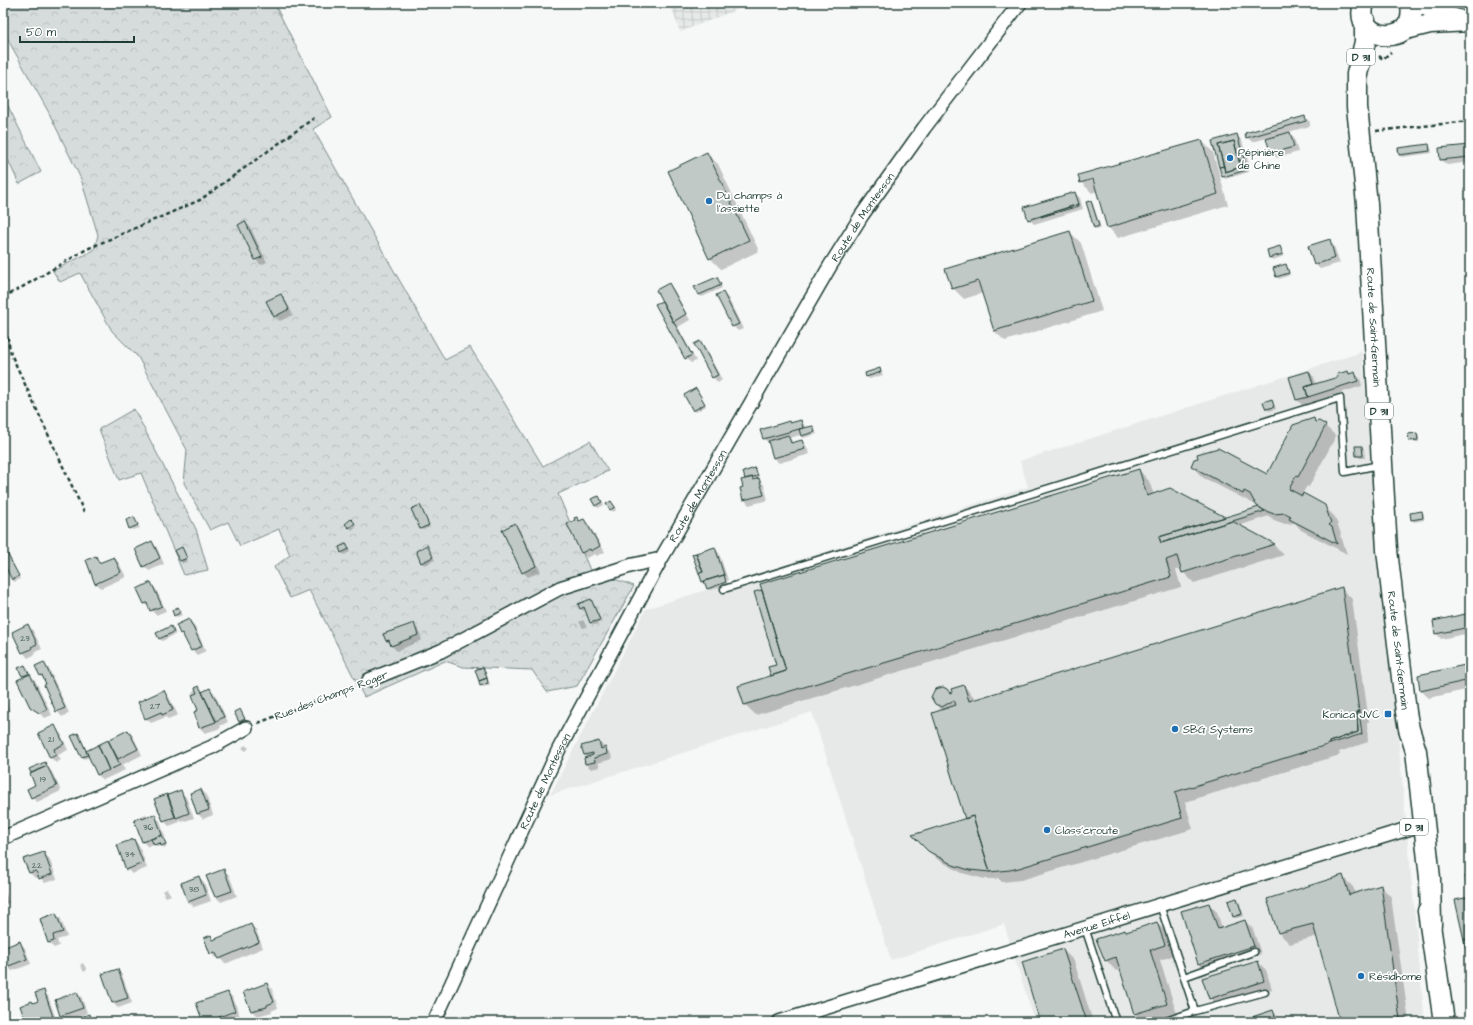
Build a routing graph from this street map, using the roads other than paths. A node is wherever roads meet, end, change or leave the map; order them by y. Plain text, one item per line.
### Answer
1 (1020, 3) edge
2 (1410, 3) edge
3 (1419, 3) edge
4 (1364, 9) edge
5 (1470, 22) edge
6 (1398, 33) junction
7 (1357, 93) junction
8 (1383, 464) junction
9 (661, 559) junction
10 (724, 590) dead end
11 (369, 680) road end
12 (246, 728) road end
13 (1409, 729) junction
14 (1414, 827) junction
15 (3, 838) edge
16 (1160, 905) junction
17 (1431, 925) junction
18 (1085, 928) junction
19 (1254, 952) dead end
20 (1184, 977) junction
21 (1266, 992) dead end
22 (1195, 1011) junction
23 (434, 1022) edge
24 (779, 1022) edge
25 (1116, 1022) edge
26 (1163, 1022) edge
27 (1444, 1022) edge

1 - 9 street, Route de Montesson
2 - 6 main road, Route de Saint-Germain
3 - 5 main road
4 - 6 main road
4 - 7 main road, Route de Saint-Germain / D 311
5 - 6 main road
6 - 7 main road, Route de Saint-Germain / D 311
7 - 8 main road, Route de Saint-Germain / D 311
8 - 10 lane
8 - 13 main road, Route de Saint-Germain / D 311
9 - 11 street, Rue des Champs Roger
9 - 23 street, Route de Montesson
12 - 15 street
13 - 14 main road, Route de Saint-Germain / D 311
13 - 17 main road, Route de Saint-Germain / D 311
14 - 16 street, Avenue Eiffel
14 - 17 main road, Route de Saint-Germain / D 311
16 - 18 street, Avenue Eiffel
16 - 20 lane
17 - 27 main road, Route de Saint-Germain / D 311
18 - 24 street, Avenue Eiffel
18 - 25 lane
19 - 20 lane
20 - 22 lane
21 - 22 lane
22 - 26 lane

